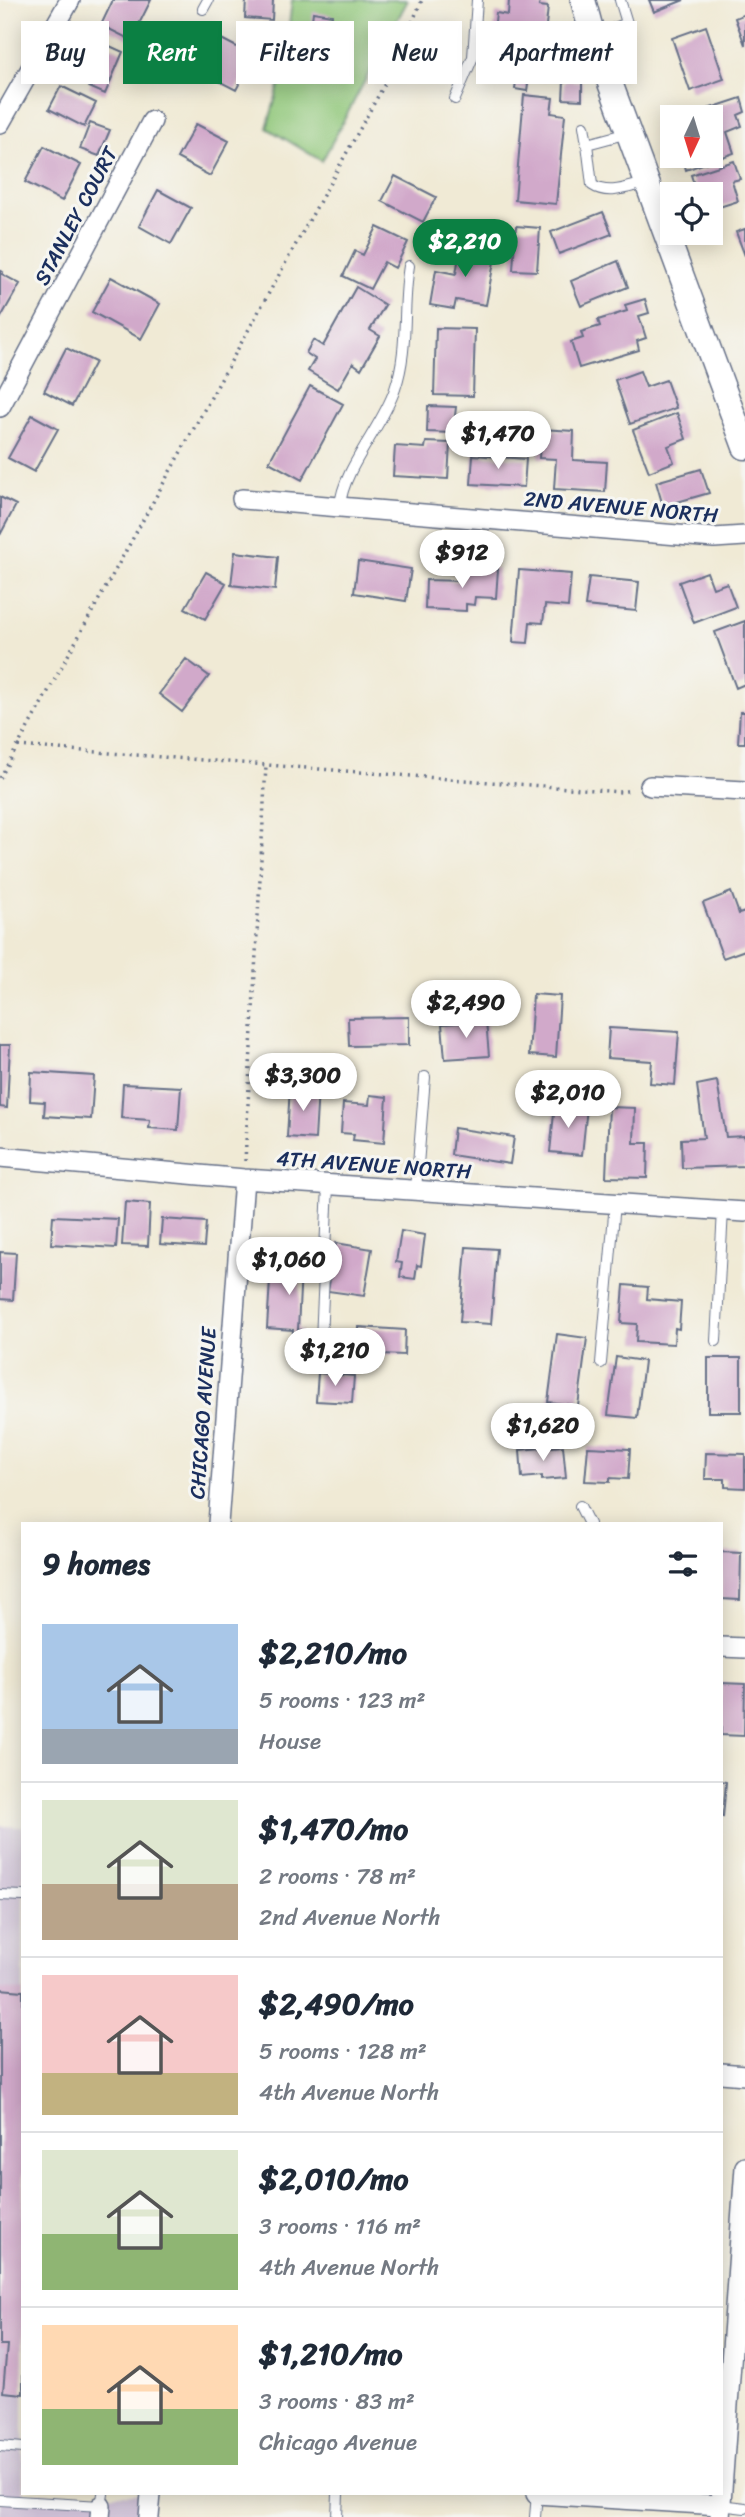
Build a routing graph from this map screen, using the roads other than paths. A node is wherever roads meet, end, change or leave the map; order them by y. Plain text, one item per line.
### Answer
1 (70, 0) edge
2 (477, 0) edge
3 (583, 0) edge
4 (620, 0) edge
5 (589, 21) edge
6 (626, 21) edge
7 (610, 84) edge
8 (455, 99) dead end
9 (152, 121) dead end
10 (0, 123) edge
11 (584, 126) dead end
12 (628, 133) junction
13 (587, 144) junction
14 (647, 183) junction
15 (409, 266) dead end
16 (0, 407) edge
17 (745, 447) edge
18 (242, 499) dead end
19 (340, 506) junction
20 (745, 536) edge
21 (650, 786) road end
22 (745, 791) edge
23 (425, 1077) dead end
24 (0, 1157) edge
25 (244, 1179) junction
26 (328, 1185) junction
27 (416, 1191) junction
28 (615, 1203) junction
29 (723, 1210) junction
30 (745, 1212) edge
31 (321, 1340) dead end
32 (716, 1341) dead end
33 (601, 1363) dead end
34 (580, 1506) dead end
35 (218, 1522) edge
36 (588, 1522) edge
37 (723, 1647) edge
38 (745, 1648) edge
39 (0, 1895) edge
40 (21, 1896) edge
41 (723, 2073) edge
42 (745, 2074) edge
43 (745, 2167) edge
44 (0, 2446) edge
45 (21, 2448) edge
46 (723, 2470) edge
47 (150, 2495) edge
48 (338, 2495) edge
49 (537, 2495) edge
50 (548, 2495) edge
51 (0, 2500) edge
52 (101, 2506) edge
53 (745, 2508) edge
54 (720, 2511) edge
55 (149, 2517) edge
56 (337, 2517) edge
57 (535, 2517) edge

1 - 10 street
2 - 8 lane
3 - 5 street
4 - 6 lane
7 - 12 street
9 - 16 street, STANLEY COURT
11 - 13 lane
12 - 13 lane
12 - 14 street
13 - 14 lane
14 - 17 street
15 - 19 lane
18 - 19 street, 2ND AVENUE NORTH
19 - 20 street, 2ND AVENUE NORTH
21 - 22 street
23 - 27 lane
24 - 25 street, 4TH AVENUE NORTH
25 - 26 street, 4TH AVENUE NORTH
25 - 35 street, CHICAGO AVENUE
26 - 27 street, 4TH AVENUE NORTH
26 - 31 lane
27 - 28 street, 4TH AVENUE NORTH
28 - 29 street, 4TH AVENUE NORTH
28 - 33 lane
29 - 30 street, 4TH AVENUE NORTH
29 - 32 lane
34 - 36 lane
37 - 38 street
39 - 40 lane
41 - 42 street
43 - 46 street
44 - 45 lane
47 - 55 street
48 - 56 lane
49 - 57 lane
50 - 54 street
51 - 52 lane
53 - 54 lane

